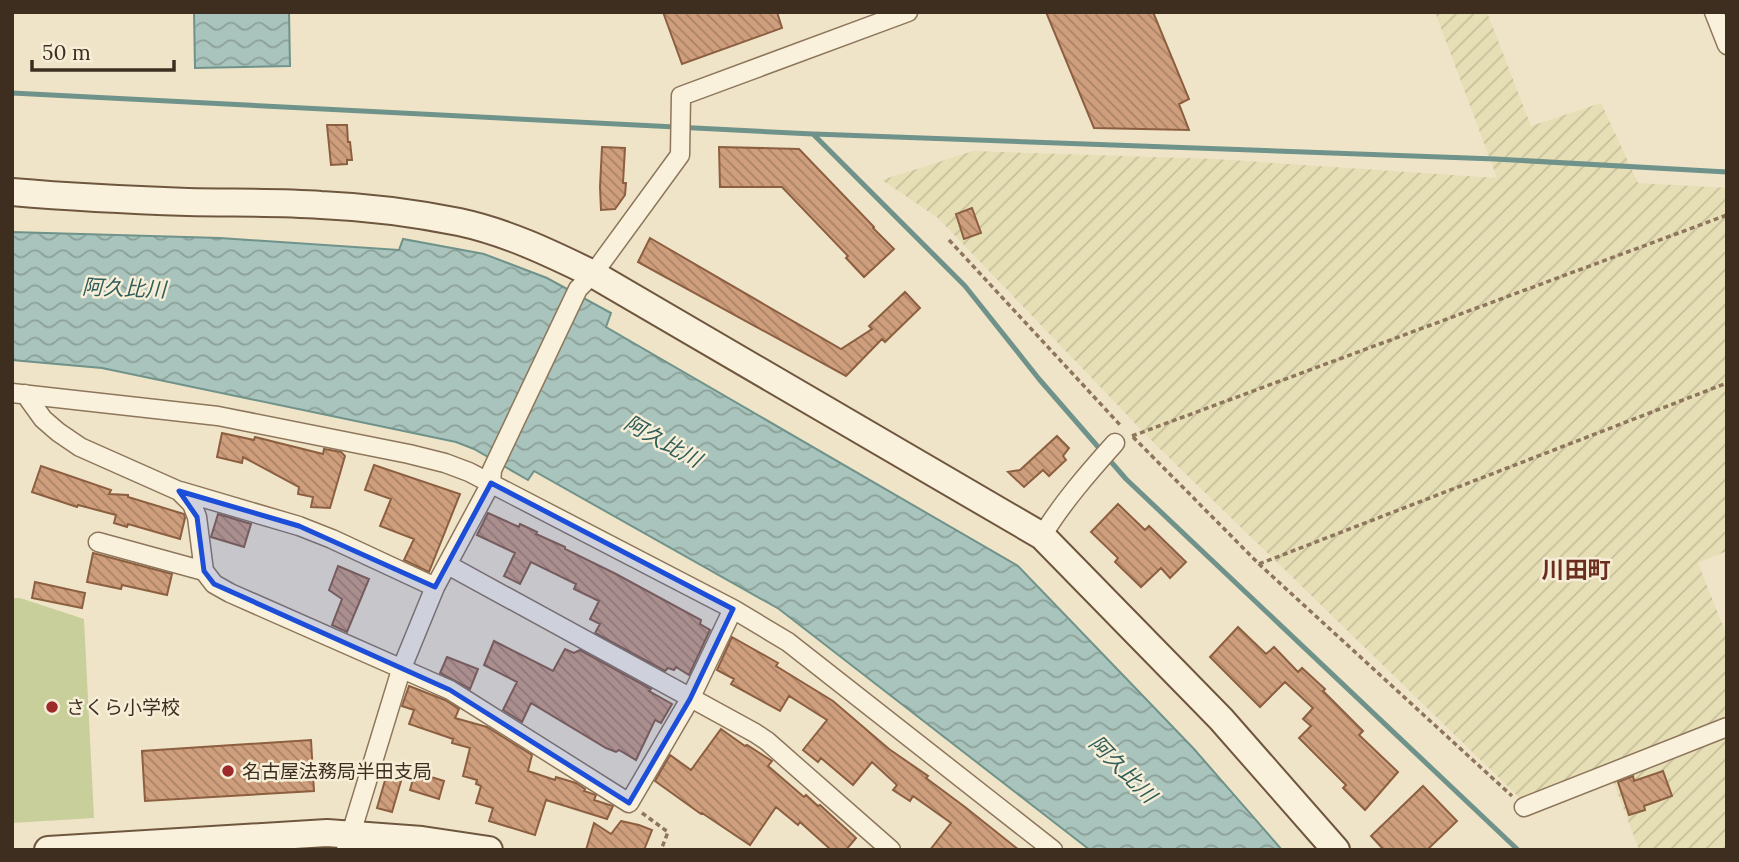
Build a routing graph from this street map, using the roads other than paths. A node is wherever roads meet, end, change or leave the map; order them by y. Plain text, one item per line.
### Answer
1 (908, 12) edge
2 (1714, 12) edge
3 (1727, 45) edge
4 (12, 191) edge
5 (585, 282) junction
6 (19, 393) edge
7 (1115, 443) dead end
8 (491, 477) junction
9 (179, 491) junction
10 (1042, 536) junction
11 (98, 542) dead end
12 (447, 565) junction
13 (204, 571) junction
14 (435, 587) junction
15 (733, 609) junction
16 (401, 670) junction
17 (690, 699) junction
18 (1727, 727) edge
19 (1524, 807) road end
20 (875, 836) junction
21 (348, 842) edge
22 (48, 850) edge
23 (489, 850) edge
24 (862, 850) edge
25 (891, 850) edge
26 (1053, 850) edge
27 (1336, 850) edge

1 - 5 street
2 - 3 street
4 - 5 street
5 - 8 street
5 - 10 street
6 - 8 street
6 - 9 street
7 - 10 street
8 - 12 street
8 - 15 street
9 - 13 street
9 - 14 street
10 - 27 street
11 - 13 street
12 - 14 street
12 - 17 street
13 - 16 street
14 - 16 street
15 - 17 street
15 - 26 street
16 - 17 street
16 - 21 street
17 - 20 street
18 - 19 street
20 - 24 street
20 - 25 street
21 - 22 street
21 - 23 street

